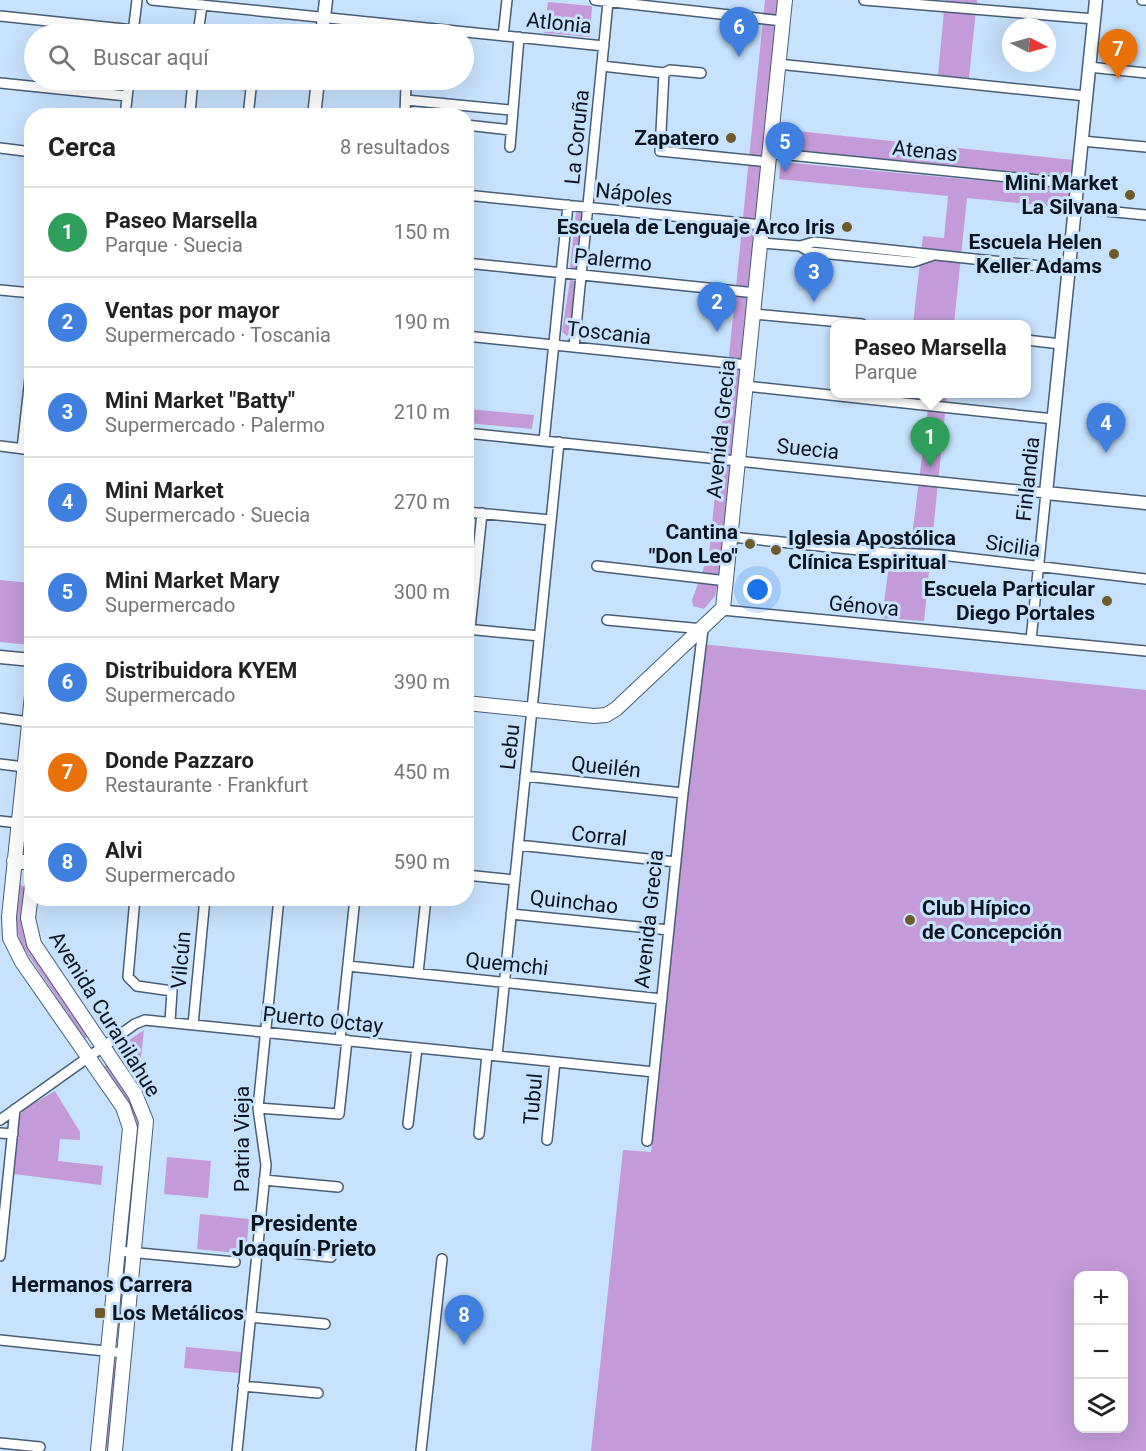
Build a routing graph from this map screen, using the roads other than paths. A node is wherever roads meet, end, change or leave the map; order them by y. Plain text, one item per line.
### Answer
1 (137, 0) edge
2 (153, 0) edge
3 (250, 0) edge
4 (326, 0) edge
5 (507, 0) edge
6 (595, 0) edge
7 (785, 0) edge
8 (864, 0) edge
9 (1096, 0) edge
10 (608, 2) junction
11 (202, 5) junction
12 (249, 11) junction
13 (0, 16) edge
14 (324, 18) junction
15 (1094, 19) junction
16 (783, 21) junction
17 (67, 24) edge
18 (135, 24) edge
19 (199, 24) edge
20 (323, 24) edge
21 (384, 24) edge
22 (474, 33) edge
23 (503, 36) junction
24 (519, 37) junction
25 (604, 46) junction
26 (778, 64) junction
27 (602, 66) junction
28 (1089, 67) junction
29 (664, 73) junction
30 (701, 73) dead end
31 (1146, 73) edge
32 (0, 83) edge
33 (24, 85) edge
34 (68, 90) edge
35 (128, 90) edge
36 (192, 90) edge
37 (250, 90) edge
38 (317, 90) edge
39 (406, 90) edge
40 (127, 96) junction
41 (1086, 96) junction
42 (406, 100) junction
43 (126, 108) edge
44 (190, 108) edge
45 (249, 108) edge
46 (315, 108) edge
47 (406, 108) edge
48 (511, 110) junction
49 (474, 126) edge
50 (512, 130) junction
51 (1082, 141) junction
52 (510, 147) dead end
53 (1146, 147) edge
54 (0, 148) edge
55 (24, 151) edge
56 (769, 157) junction
57 (1077, 184) junction
58 (474, 196) edge
59 (568, 205) junction
60 (588, 207) junction
61 (1075, 208) junction
62 (1146, 215) edge
63 (762, 225) junction
64 (761, 243) junction
65 (474, 264) edge
66 (1069, 269) junction
67 (561, 273) junction
68 (581, 275) junction
69 (0, 290) edge
70 (24, 292) edge
71 (756, 293) junction
72 (754, 314) junction
73 (830, 321) edge
74 (474, 337) edge
75 (1031, 341) edge
76 (1061, 344) junction
77 (554, 345) junction
78 (574, 347) junction
79 (748, 365) junction
80 (746, 387) junction
81 (830, 396) edge
82 (852, 398) edge
83 (1054, 419) junction
84 (474, 435) edge
85 (544, 441) junction
86 (559, 442) junction
87 (0, 446) edge
88 (24, 449) edge
89 (739, 461) junction
90 (1046, 493) junction
91 (1146, 502) edge
92 (474, 512) edge
93 (482, 513) junction
94 (551, 520) junction
95 (731, 537) junction
96 (474, 558) edge
97 (597, 567) dead end
98 (1039, 567) junction
99 (1146, 579) edge
100 (727, 581) junction
101 (722, 610) junction
102 (607, 620) dead end
103 (703, 629) junction
104 (474, 630) edge
105 (539, 636) junction
106 (1031, 640) junction
107 (1146, 651) edge
108 (0, 657) edge
109 (24, 659) edge
110 (474, 705) edge
111 (532, 710) junction
112 (0, 718) edge
113 (24, 721) edge
114 (0, 764) edge
115 (24, 767) joint
116 (525, 776) junction
117 (683, 793) junction
118 (0, 821) edge
119 (18, 823) junction
120 (518, 845) junction
121 (14, 861) junction
122 (24, 862) edge
123 (676, 862) junction
124 (474, 876) edge
125 (515, 880) junction
126 (30, 906) edge
127 (134, 906) edge
128 (204, 906) edge
129 (278, 906) edge
130 (354, 906) edge
131 (425, 906) edge
132 (511, 914) junction
133 (669, 930) junction
134 (348, 966) junction
135 (418, 973) junction
136 (504, 982) junction
137 (662, 999) junction
138 (170, 1022) junction
139 (193, 1024) junction
140 (266, 1032) junction
141 (344, 1040) junction
142 (104, 1047) junction
143 (417, 1048) junction
144 (492, 1055) junction
145 (88, 1057) junction
146 (555, 1062) junction
147 (654, 1072) junction
148 (258, 1108) junction
149 (15, 1109) junction
150 (0, 1119) edge
151 (408, 1124) dead end
152 (0, 1133) edge
153 (13, 1134) junction
154 (479, 1134) dead end
155 (547, 1140) dead end
156 (647, 1141) dead end
157 (264, 1180) junction
158 (338, 1187) dead end
159 (2, 1212) edge
160 (257, 1249) junction
161 (118, 1251) junction
162 (135, 1253) junction
163 (0, 1256) edge
164 (331, 1257) dead end
165 (442, 1259) dead end
166 (235, 1262) dead end
167 (250, 1317) junction
168 (325, 1324) dead end
169 (0, 1340) edge
170 (108, 1351) junction
171 (124, 1353) junction
172 (243, 1386) junction
173 (318, 1393) dead end
174 (0, 1443) edge
175 (40, 1447) dead end
176 (98, 1451) edge
177 (115, 1451) edge
178 (237, 1451) edge
179 (421, 1451) edge

1 - 18 street
2 - 11 street, Atlonia
3 - 12 street
4 - 14 street
5 - 23 street
6 - 10 street
7 - 16 main road, Avenida Grecia
8 - 15 street
9 - 15 street, Finlandia
10 - 16 street
10 - 25 street, La Coruña
11 - 12 street, Atlonia
11 - 19 street
12 - 14 street, Atlonia
13 - 17 street
14 - 20 street
14 - 21 street, Atlonia
15 - 28 street, Finlandia
16 - 26 main road, Avenida Grecia
22 - 23 street, Atlonia
23 - 24 street, Atlonia
24 - 25 street, Atlonia
24 - 48 street
25 - 27 street, La Coruña
26 - 41 street
26 - 56 main road, Avenida Grecia
27 - 29 street
27 - 60 street, La Coruña
28 - 31 street
28 - 41 street, Finlandia
29 - 30 street
29 - 56 street, Atenas
32 - 33 street
34 - 40 street
35 - 40 street
36 - 44 street
37 - 45 street
38 - 46 street
39 - 42 street
40 - 43 street
41 - 51 street, Finlandia
42 - 47 street
42 - 48 street
48 - 50 street
49 - 50 street
50 - 52 street
51 - 53 street
51 - 57 street, Finlandia
54 - 55 street
56 - 57 street, Atenas
56 - 63 main road, Avenida Grecia
57 - 61 street, Finlandia
58 - 59 street, Nápoles
59 - 60 street, Nápoles
59 - 67 street, La Coruña
60 - 63 street, Nápoles
60 - 68 street, La Coruña
61 - 62 street
61 - 66 street, Finlandia
63 - 64 main road, Avenida Grecia
64 - 66 street
64 - 71 main road, Avenida Grecia
65 - 67 street, Palermo
66 - 76 street, Finlandia
67 - 68 street, Palermo
67 - 77 street, La Coruña
68 - 71 street, Palermo
68 - 78 street, La Coruña
69 - 70 street
71 - 72 main road, Avenida Grecia
72 - 73 street
72 - 79 main road, Avenida Grecia
74 - 77 street, Toscania
75 - 76 street
76 - 83 street, Finlandia
77 - 78 street, Toscania
77 - 85 street, La Coruña
78 - 79 street, Toscania
79 - 80 main road, Avenida Grecia
80 - 81 street
80 - 89 main road, Avenida Grecia
82 - 83 street
83 - 90 street, Finlandia
84 - 85 street, Suecia
85 - 86 street, Suecia
86 - 89 street, Suecia
86 - 94 street, Lebu
87 - 88 street
89 - 90 street, Suecia
89 - 95 main road, Avenida Grecia
90 - 91 street, Suecia
90 - 98 street, Finlandia
92 - 93 street
93 - 94 street
93 - 96 street
94 - 105 street, Lebu
95 - 98 street, Sicilia
95 - 100 main road, Avenida Grecia
97 - 100 street
98 - 99 street, Sicilia
98 - 106 street, Finlandia
100 - 101 main road, Avenida Grecia
101 - 103 main road
101 - 106 street, Génova
102 - 103 street
103 - 111 main road
103 - 117 street, Avenida Grecia
104 - 105 street
105 - 111 street, Lebu
106 - 107 street, Génova
108 - 109 street
110 - 111 main road
111 - 116 street, Lebu
112 - 113 street
114 - 115 street
115 - 119 main road, Avenida Curanilahue
116 - 117 street, Queilén
116 - 120 street, Lebu
117 - 123 street, Avenida Grecia
118 - 119 street
119 - 121 main road, Avenida Curanilahue
120 - 123 street, Corral
120 - 125 street, Lebu
121 - 122 main road
121 - 145 main road, Avenida Curanilahue
123 - 133 street, Avenida Grecia
124 - 125 street
125 - 132 street, Lebu
126 - 142 main road, Avenida Curanilahue
127 - 138 street
128 - 139 street, Vilcún
129 - 140 street, Patria Vieja
130 - 134 street
131 - 135 street
132 - 133 street, Quinchao
132 - 136 street, Lebu
133 - 137 street, Avenida Grecia
134 - 135 street, Quemchi
134 - 141 street
135 - 136 street, Quemchi
136 - 137 street, Quemchi
136 - 144 street, Lebu
137 - 147 street, Avenida Grecia
138 - 139 street, Puerto Octay
138 - 142 street, Puerto Octay
139 - 140 street, Puerto Octay
140 - 141 street, Puerto Octay
140 - 148 street, Patria Vieja
141 - 143 street, Puerto Octay
141 - 148 street
142 - 145 street, Puerto Octay
142 - 162 main road, Avenida Curanilahue
143 - 144 street, Puerto Octay
143 - 151 street
144 - 146 street, Puerto Octay
144 - 154 street, Lebu
145 - 149 street, Puerto Octay
145 - 161 main road, Avenida Curanilahue
146 - 147 street, Puerto Octay
146 - 155 street, Tubul
147 - 156 street, Avenida Grecia
148 - 157 street, Patria Vieja
149 - 150 street, Puerto Octay
149 - 153 street
152 - 153 street
153 - 159 street
157 - 158 street
157 - 160 street, Patria Vieja
159 - 163 street
160 - 164 street
160 - 167 street, Patria Vieja
161 - 162 street
161 - 170 main road, Avenida Curanilahue
162 - 166 street
162 - 171 main road, Avenida Curanilahue
165 - 179 street
167 - 168 street
167 - 172 street, Patria Vieja
169 - 170 street
170 - 171 street
170 - 176 main road, Avenida Curanilahue
171 - 177 main road, Avenida Curanilahue
172 - 173 street
172 - 178 street, Patria Vieja
174 - 175 street

